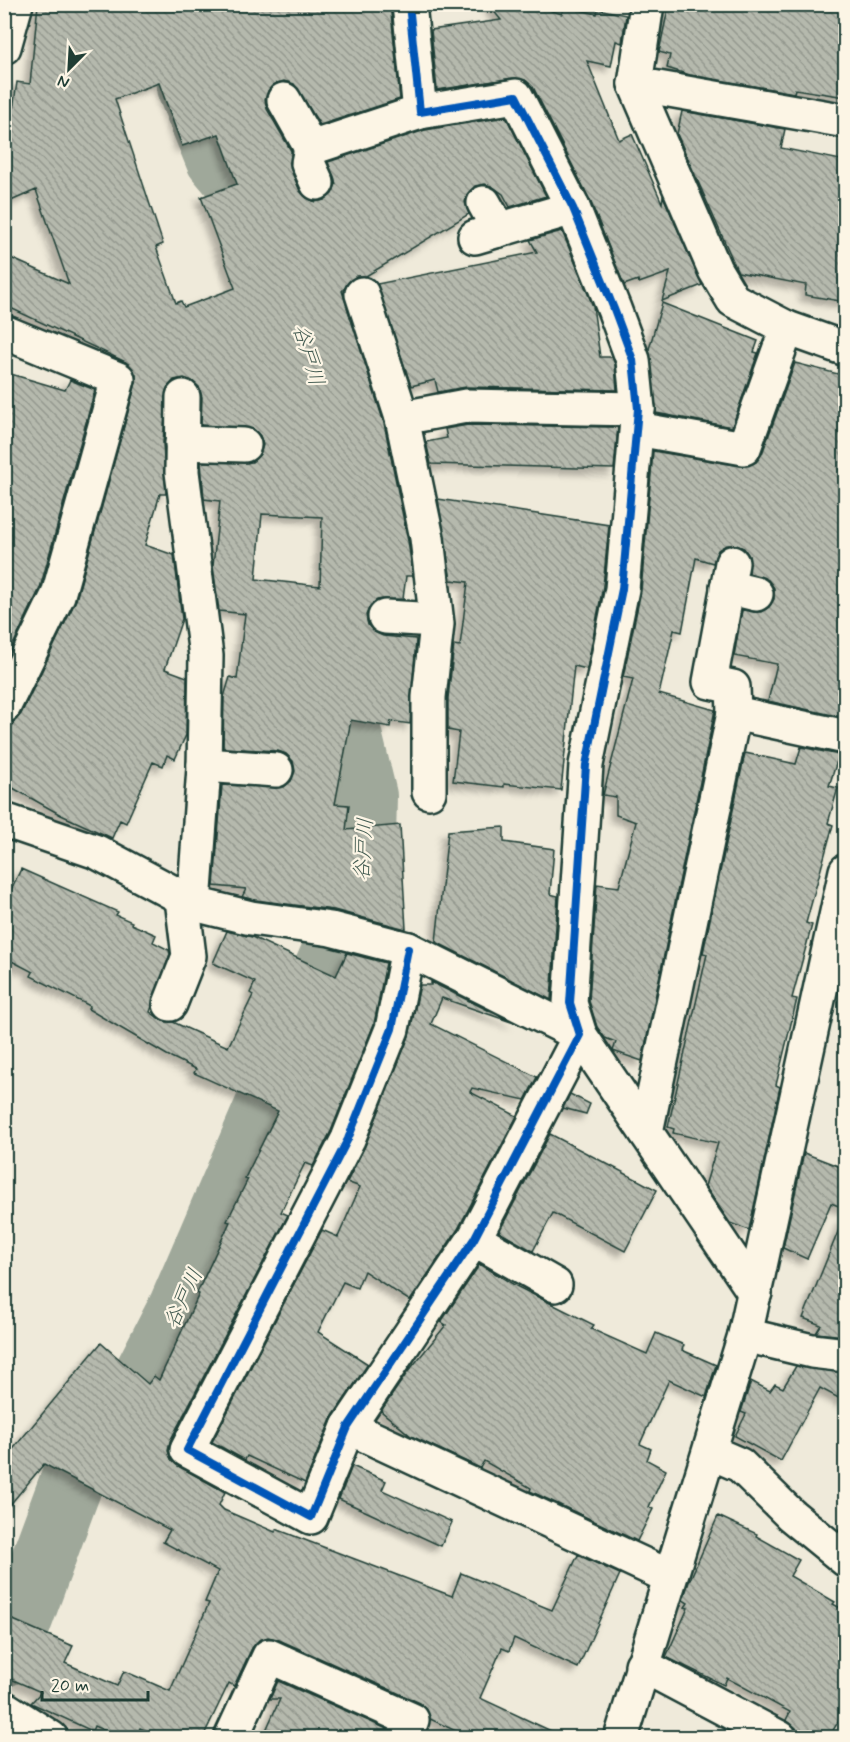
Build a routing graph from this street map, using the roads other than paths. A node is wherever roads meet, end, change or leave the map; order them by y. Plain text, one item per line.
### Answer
1 (16, 4) edge
2 (409, 4) edge
3 (647, 4) edge
4 (4, 47) edge
5 (635, 84) junction
6 (284, 100) dead end
7 (420, 112) junction
8 (846, 121) edge
9 (311, 148) junction
10 (317, 183) dead end
11 (573, 208) junction
12 (486, 224) dead end
13 (362, 294) dead end
14 (787, 328) junction
15 (4, 332) edge
16 (846, 349) edge
17 (183, 397) dead end
18 (402, 418) junction
19 (638, 419) junction
20 (182, 443) junction
21 (244, 445) dead end
22 (739, 582) dead end
23 (385, 617) dead end
24 (436, 620) junction
25 (4, 706) edge
26 (734, 712) junction
27 (846, 737) edge
28 (204, 765) junction
29 (276, 770) dead end
30 (429, 792) dead end
31 (4, 820) edge
32 (846, 871) edge
33 (188, 902) junction
34 (408, 949) junction
35 (170, 1004) dead end
36 (580, 1035) junction
37 (646, 1132) junction
38 (474, 1239) junction
39 (555, 1285) dead end
40 (755, 1293) junction
41 (745, 1335) junction
42 (846, 1355) edge
43 (348, 1427) junction
44 (710, 1452) junction
45 (846, 1560) edge
46 (670, 1577) junction
47 (642, 1665) junction
48 (4, 1708) edge
49 (51, 1737) edge
50 (231, 1737) edge
51 (404, 1737) edge
52 (621, 1737) edge
53 (780, 1737) edge

1 - 4 street
2 - 7 street
3 - 5 street
5 - 8 street
5 - 14 street
6 - 9 street
7 - 9 street
7 - 11 street
9 - 10 street
11 - 12 street
11 - 19 street
13 - 18 street
14 - 16 street
14 - 19 street
15 - 25 street
17 - 20 street
18 - 19 street
18 - 24 street
19 - 36 street
20 - 21 street
20 - 28 street
22 - 26 street
23 - 24 street
24 - 30 street
26 - 27 street
26 - 37 street
28 - 29 street
28 - 33 street
31 - 33 street
32 - 40 street
33 - 34 street
33 - 35 street
34 - 36 street
34 - 43 street
36 - 37 street
36 - 38 street
37 - 40 street
38 - 39 street
38 - 43 street
40 - 41 street
41 - 42 street
41 - 44 street
43 - 46 street
44 - 45 street
44 - 46 street
46 - 47 street
47 - 52 street
47 - 53 street
48 - 49 street
50 - 51 street

